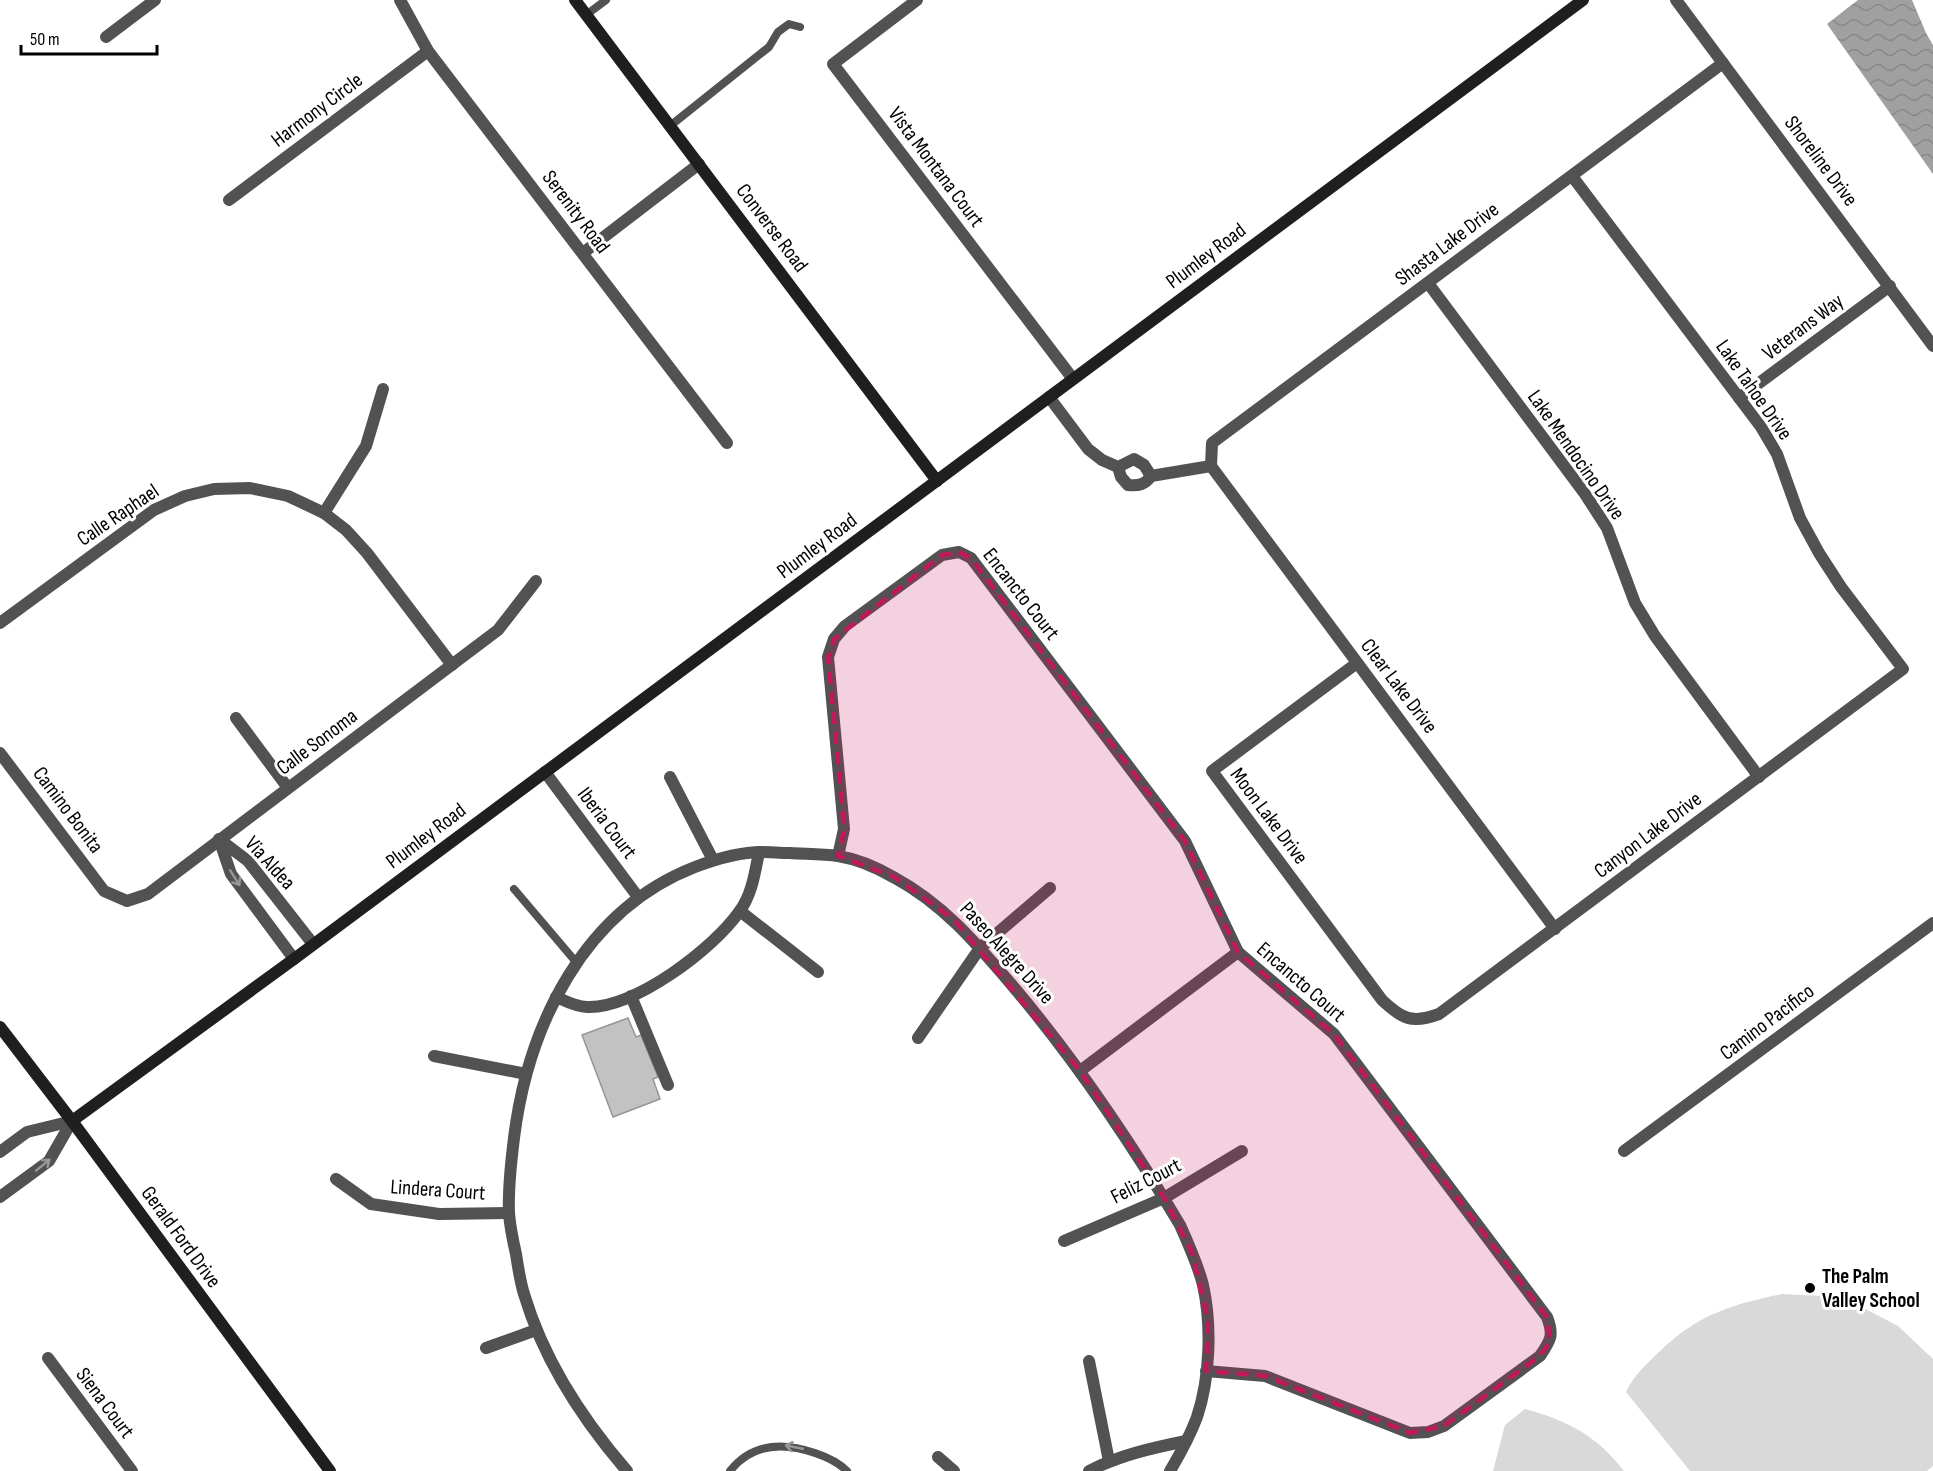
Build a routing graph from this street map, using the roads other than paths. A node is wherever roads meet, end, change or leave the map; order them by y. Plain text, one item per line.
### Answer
1 (155, 0) edge
2 (400, 0) edge
3 (575, 0) edge
4 (606, 0) edge
5 (917, 0) edge
6 (1583, 0) edge
7 (1676, 0) edge
8 (586, 15) junction
9 (800, 27) dead end
10 (106, 37) dead end
11 (428, 51) junction
12 (1723, 63) junction
13 (670, 126) junction
14 (699, 164) junction
15 (1572, 176) junction
16 (229, 200) dead end
17 (583, 253) junction
18 (1428, 283) junction
19 (1890, 286) junction
20 (1933, 346) edge
21 (1073, 379) junction
22 (383, 389) dead end
23 (1049, 397) junction
24 (1739, 398) junction
25 (728, 443) dead end
26 (1118, 466) junction
27 (1211, 466) junction
28 (1151, 476) junction
29 (937, 481) junction
30 (324, 513) junction
31 (536, 581) dead end
32 (0, 623) edge
33 (1357, 663) junction
34 (452, 665) junction
35 (1902, 669) joint
36 (236, 718) dead end
37 (0, 753) edge
38 (544, 772) junction
39 (670, 777) dead end
40 (1759, 777) junction
41 (288, 788) junction
42 (219, 839) junction
43 (759, 852) junction
44 (838, 856) junction
45 (713, 860) junction
46 (1050, 888) dead end
47 (514, 889) dead end
48 (104, 891) joint
49 (638, 897) junction
50 (740, 911) junction
51 (1933, 923) edge
52 (1555, 929) junction
53 (313, 944) junction
54 (980, 948) junction
55 (1238, 952) junction
56 (294, 959) junction
57 (576, 962) junction
58 (818, 972) dead end
59 (631, 996) junction
60 (556, 997) junction
61 (1412, 1019) joint
62 (0, 1027) edge
63 (918, 1038) dead end
64 (434, 1056) dead end
65 (1080, 1071) junction
66 (526, 1074) junction
67 (668, 1085) dead end
68 (72, 1121) junction
69 (1242, 1151) dead end
70 (0, 1152) edge
71 (1624, 1152) dead end
72 (336, 1179) dead end
73 (0, 1197) edge
74 (1164, 1198) junction
75 (509, 1213) junction
76 (1064, 1241) dead end
77 (536, 1330) junction
78 (486, 1348) dead end
79 (48, 1358) dead end
80 (1089, 1361) dead end
81 (1206, 1371) junction
82 (1186, 1442) junction
83 (938, 1457) dead end
84 (1109, 1461) junction
85 (132, 1471) edge
86 (330, 1471) edge
87 (627, 1471) edge
88 (730, 1471) edge
89 (847, 1471) edge
90 (954, 1471) edge
91 (1089, 1471) edge
92 (1170, 1471) edge

1 - 10 street
2 - 11 street, Serenity Road
3 - 8 street, Converse Road
4 - 8 lane
5 - 21 street, Vista Montana Court
6 - 21 street, Plumley Road
7 - 12 street, Shoreline Drive
8 - 13 street, Converse Road
9 - 13 lane
11 - 16 street, Harmony Circle
11 - 17 street, Serenity Road
12 - 15 street, Shasta Lake Drive
12 - 19 street, Shoreline Drive
13 - 14 street, Converse Road
14 - 17 street
14 - 29 street, Converse Road
15 - 18 street, Shasta Lake Drive
15 - 24 street, Lake Tahoe Drive
17 - 25 street, Serenity Road
18 - 27 street, Shasta Lake Drive
18 - 40 street, Lake Mendocino Drive
19 - 20 street, Shoreline Drive
19 - 24 street, Veterans Way
21 - 23 street, Plumley Road
22 - 30 street
23 - 26 street
23 - 29 street, Plumley Road
24 - 35 street, Lake Tahoe Drive
26 - 28 street
26 - 28 street
27 - 28 street
27 - 33 street, Clear Lake Drive
29 - 38 street, Plumley Road
30 - 32 street, Calle Raphael
30 - 34 street, Calle Raphael
31 - 34 street, Calle Sonoma
33 - 52 street, Clear Lake Drive
33 - 61 street, Moon Lake Drive
34 - 41 street, Calle Sonoma
35 - 40 street, Canyon Lake Drive
36 - 41 street
37 - 48 street, Camino Bonita
38 - 49 street, Iberia Court
38 - 53 street, Plumley Road
39 - 45 street
40 - 52 street, Canyon Lake Drive
41 - 42 street, Calle Sonoma
42 - 48 street, Calle Sonoma
42 - 53 street, Via Aldea
42 -> 56 street, Via Aldea
43 - 44 street, Paseo Alegre Drive
43 - 45 street, Paseo Alegre Drive
43 - 50 street
44 - 54 street, Paseo Alegre Drive
44 - 55 street, Encancto Court
45 - 49 street, Paseo Alegre Drive
46 - 54 street
47 - 57 lane
49 - 57 street, Paseo Alegre Drive
50 - 58 street
50 - 59 street
51 - 71 street, Camino Pacifico
52 - 61 street, Canyon Lake Drive
53 - 56 street, Plumley Road
54 - 63 street
54 - 65 street, Paseo Alegre Drive
55 - 65 street
55 - 81 street, Encancto Court
56 - 68 street, Plumley Road
57 - 60 street, Paseo Alegre Drive
59 - 60 street
59 - 67 street
60 - 66 street, Paseo Alegre Drive
62 - 68 street, Gerald Ford Drive
64 - 66 street
65 - 74 street, Paseo Alegre Drive
66 - 75 street, Paseo Alegre Drive
68 - 70 street
73 -> 68 street
68 - 86 street, Gerald Ford Drive
69 - 74 street, Feliz Court
72 - 75 street, Lindera Court
74 - 76 street, Feliz Court
74 - 81 street, Paseo Alegre Drive
75 - 77 street, Paseo Alegre Drive
77 - 78 street
77 - 87 street, Paseo Alegre Drive
79 - 85 street, Siena Court
80 - 84 street
81 - 82 street, Paseo Alegre Drive
82 - 84 street
82 - 92 street, Paseo Alegre Drive
83 - 90 street
84 - 91 street
89 -> 88 lane

